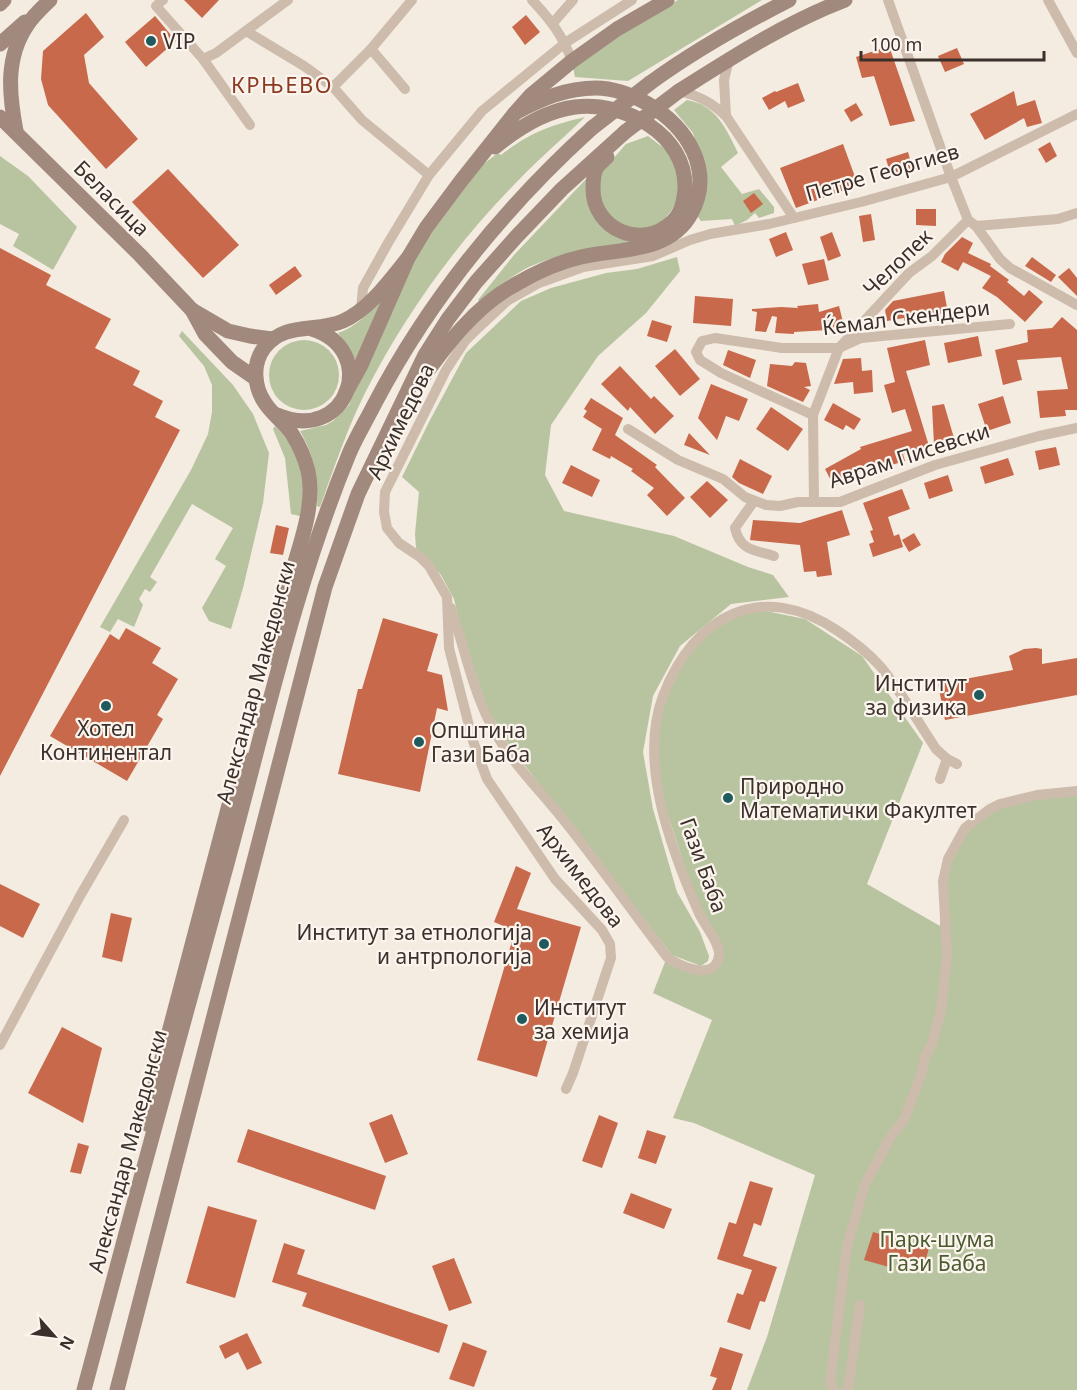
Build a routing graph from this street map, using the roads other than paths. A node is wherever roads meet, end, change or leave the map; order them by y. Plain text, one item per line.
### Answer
1 (4, 0) edge
2 (49, 0) edge
3 (163, 0) edge
4 (288, 0) edge
5 (412, 0) edge
6 (532, 0) edge
7 (573, 0) edge
8 (632, 0) edge
9 (666, 0) edge
10 (789, 0) edge
11 (845, 0) edge
12 (888, 0) edge
13 (1048, 0) edge
14 (0, 4) edge
15 (553, 23) junction
16 (246, 31) junction
17 (565, 43) junction
18 (0, 44) edge
19 (370, 48) junction
20 (1077, 53) edge
21 (203, 59) junction
22 (729, 59) junction
23 (572, 61) junction
24 (333, 87) junction
25 (405, 88) dead end
26 (680, 91) junction
27 (515, 114) junction
28 (1077, 114) edge
29 (726, 116) junction
30 (0, 117) edge
31 (250, 124) dead end
32 (0, 132) edge
33 (625, 132) junction
34 (22, 137) junction
35 (474, 165) junction
36 (429, 175) junction
37 (951, 177) junction
38 (1077, 213) edge
39 (794, 218) junction
40 (972, 223) junction
41 (408, 258) junction
42 (1077, 304) edge
43 (361, 309) junction
44 (192, 310) junction
45 (1010, 324) dead end
46 (311, 328) junction
47 (272, 339) junction
48 (839, 348) junction
49 (255, 378) junction
50 (346, 392) junction
51 (401, 408) junction
52 (277, 415) junction
53 (813, 415) junction
54 (1077, 428) edge
55 (628, 429) dead end
56 (754, 501) junction
57 (814, 502) junction
58 (774, 556) dead end
59 (447, 597) junction
60 (275, 680) junction
61 (947, 759) junction
62 (957, 764) dead end
63 (940, 779) dead end
64 (1077, 791) edge
65 (124, 820) dead end
66 (0, 1045) edge
67 (566, 1089) dead end
68 (860, 1305) dead end
69 (84, 1390) edge
70 (117, 1390) edge
71 (834, 1390) edge
72 (848, 1390) edge

1 - 14 street
2 - 18 street
2 - 34 street
3 - 21 street
4 - 16 street
5 - 19 street
6 - 15 street
7 - 15 street
8 - 17 street
9 - 23 street
10 - 60 street, Александар Македонски, bridge
11 - 22 street, Александар Македонски
12 - 37 street
13 - 20 street
15 - 17 street
16 - 21 street
16 - 24 street
17 - 23 street
17 - 36 street
19 - 24 street
19 - 25 street
21 - 31 street
22 - 26 street, Александар Македонски
22 - 29 street
23 - 27 street
24 - 36 street
26 - 29 street
26 - 33 street, Александар Македонски, bridge
27 - 35 street
27 - 51 street
28 - 37 street, Петре Георгиев
29 - 39 street
30 - 34 street, Беласица
32 - 34 street
33 - 35 street
33 - 51 street, Александар Македонски
34 - 44 street, Беласица
35 - 41 street
36 - 43 street
37 - 39 street, Петре Георгиев
37 - 40 street
38 - 40 street
39 - 59 street, Архимедова
40 - 42 street
40 - 48 street, Челопек
41 - 43 street
41 - 50 street
43 - 46 street
44 - 47 street, Беласица
44 - 49 street, Беласица
45 - 48 street, Ќемал Скендери
46 - 47 street
46 - 50 street
47 - 49 street
48 - 53 street, Челопек
48 - 53 street, Ќемал Скендери
49 - 52 street
50 - 52 street
51 - 70 street, Александар Македонски
52 - 60 street
53 - 57 street, Челопек
54 - 57 street, Аврам Писевски
55 - 56 street, Аврам Писевски
56 - 57 street, Аврам Писевски
56 - 58 street
59 - 61 street, Гази Баба
59 - 67 street, Архимедова
60 - 69 street, Александар Македонски
61 - 62 street
61 - 63 street
64 - 71 street
65 - 66 street
68 - 72 street

